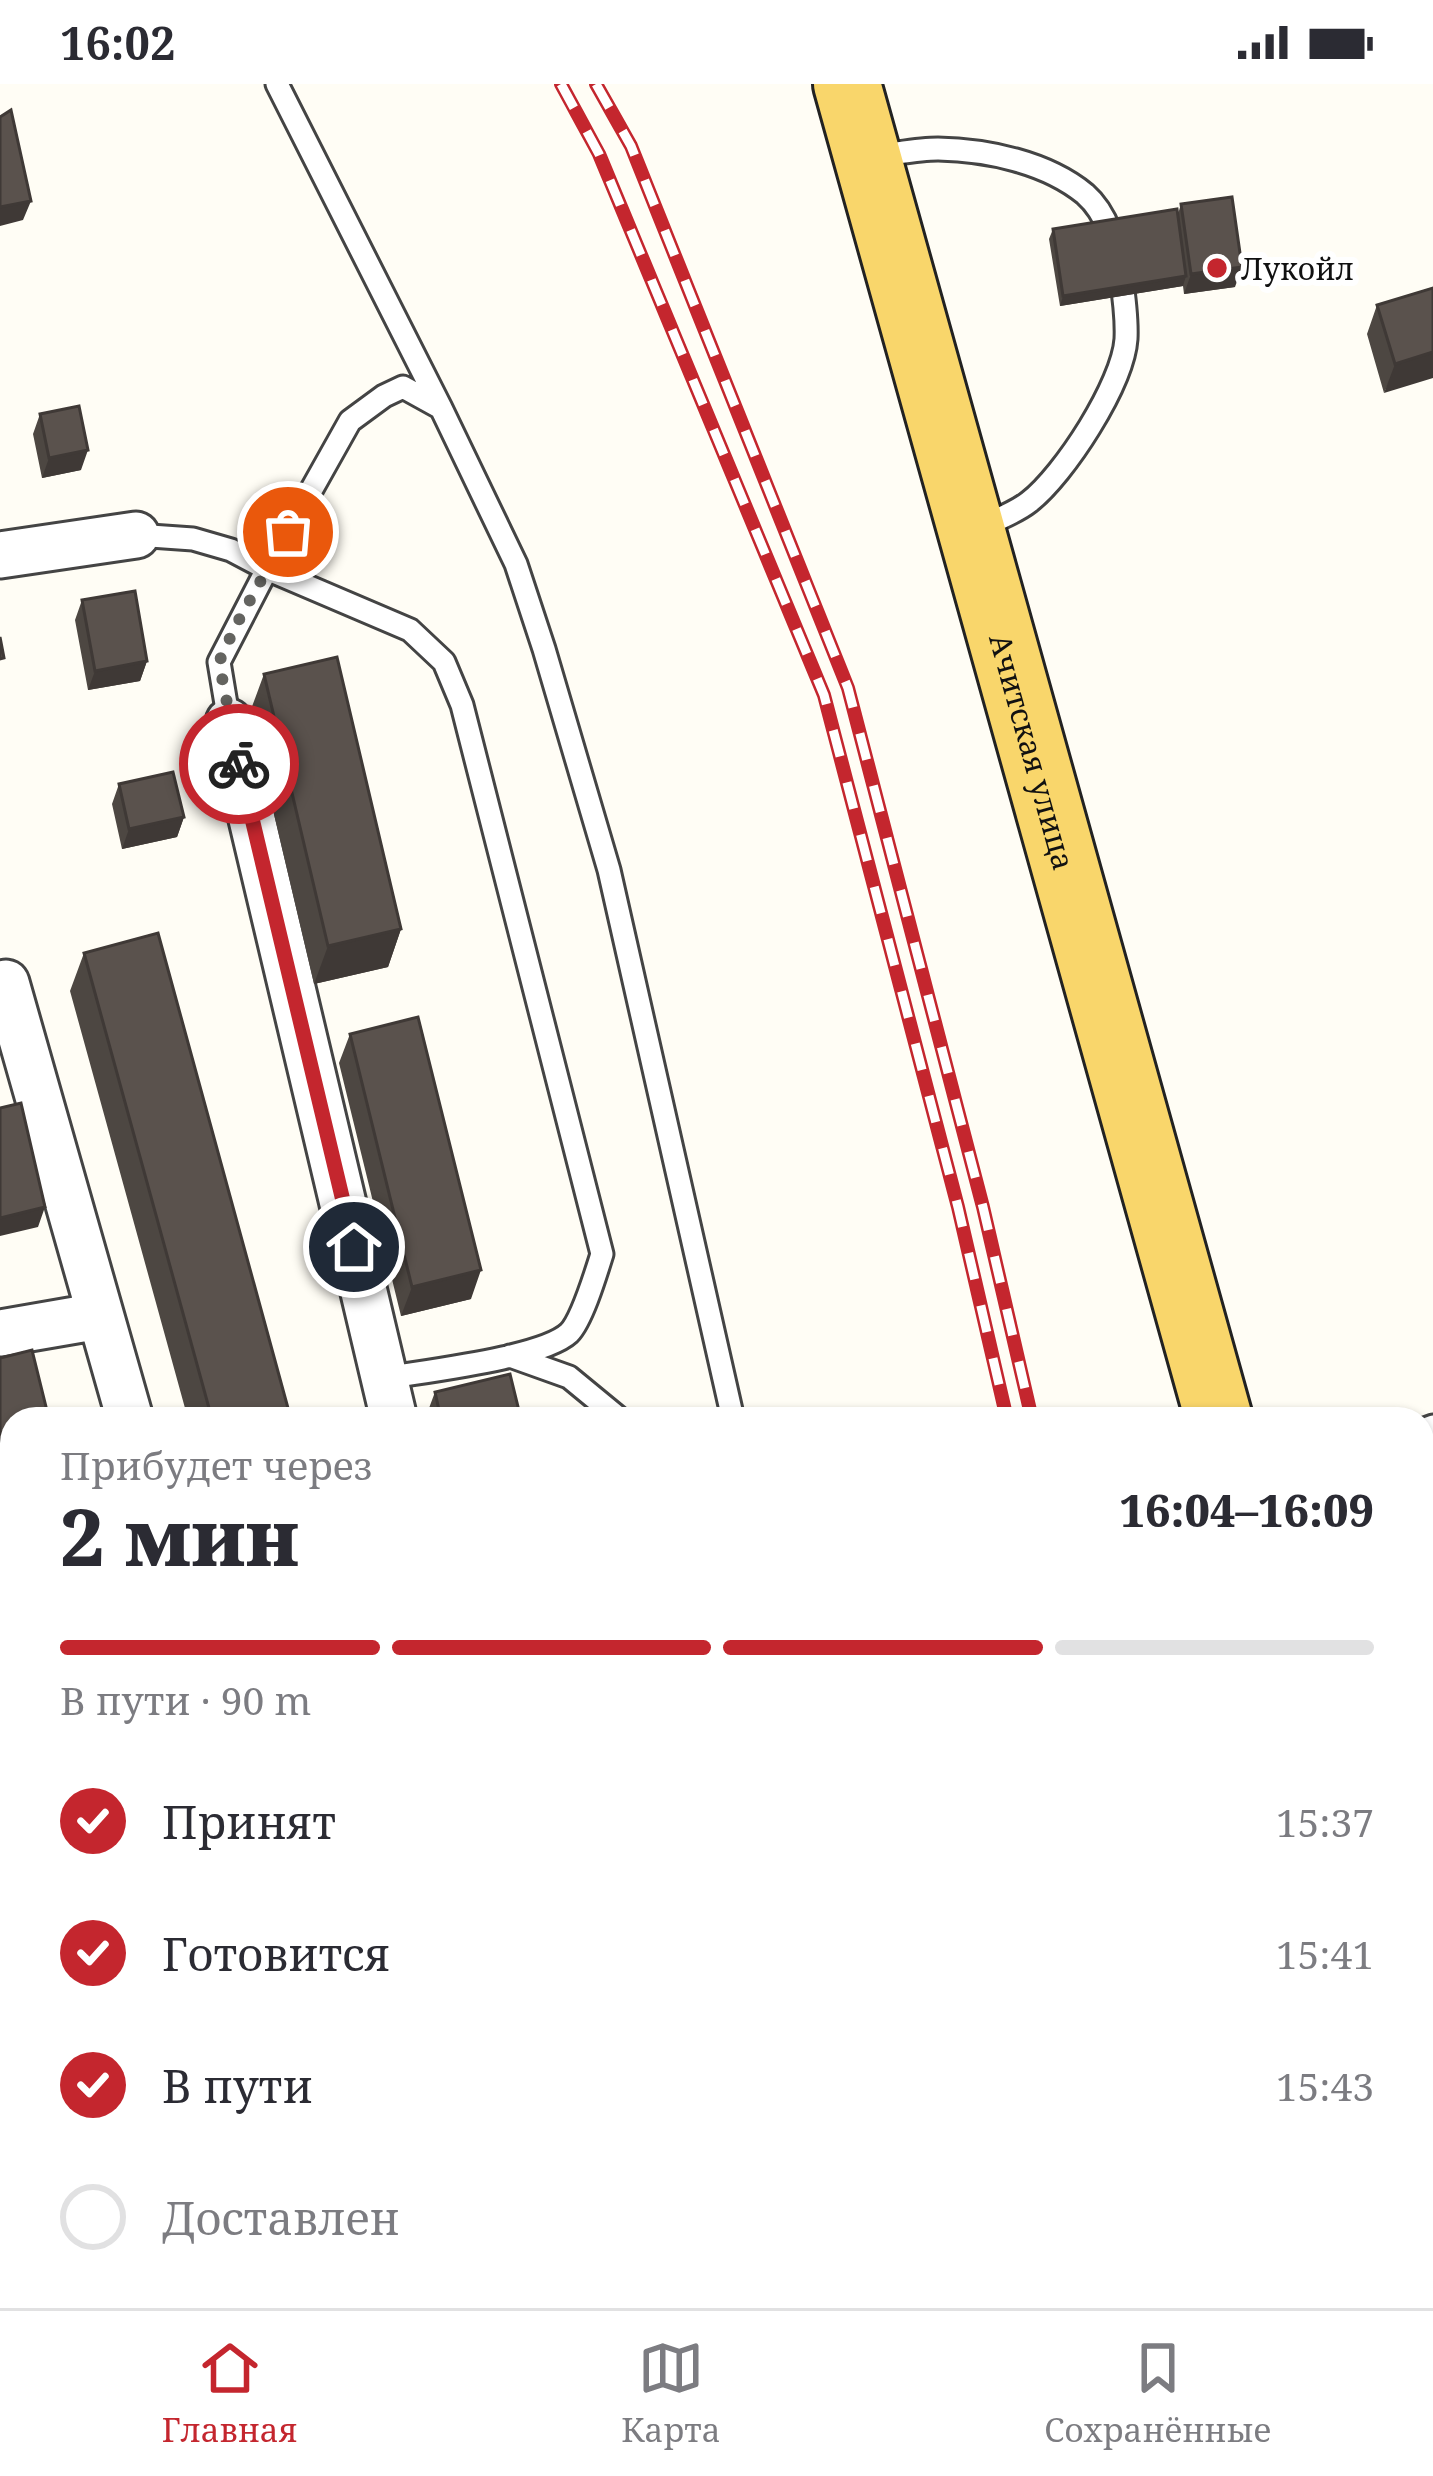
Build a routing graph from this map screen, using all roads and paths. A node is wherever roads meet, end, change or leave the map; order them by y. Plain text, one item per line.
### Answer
1 (277, 84) edge
2 (847, 84) edge
3 (868, 157) junction
4 (440, 408) junction
5 (972, 531) junction
6 (136, 535) joint
7 (0, 555) edge
8 (267, 568) junction
9 (229, 722) joint
10 (6, 983) dead end
11 (99, 1316) junction
12 (0, 1333) edge
13 (509, 1356) junction
14 (390, 1399) edge
15 (126, 1407) edge
16 (606, 1407) edge
17 (731, 1407) edge
18 (1216, 1407) edge

1 - 4 lane
2 - 3 main road, Ачитская улица
3 - 5 main road, Ачитская улица
3 - 5 lane
4 - 8 lane
4 - 17 lane
5 - 18 main road, Ачитская улица
6 - 7 street
6 - 8 lane
8 - 9 lane
8 - 13 lane
9 - 14 street
10 - 11 street
11 - 12 street
11 - 15 street
13 - 14 lane
13 - 16 lane

